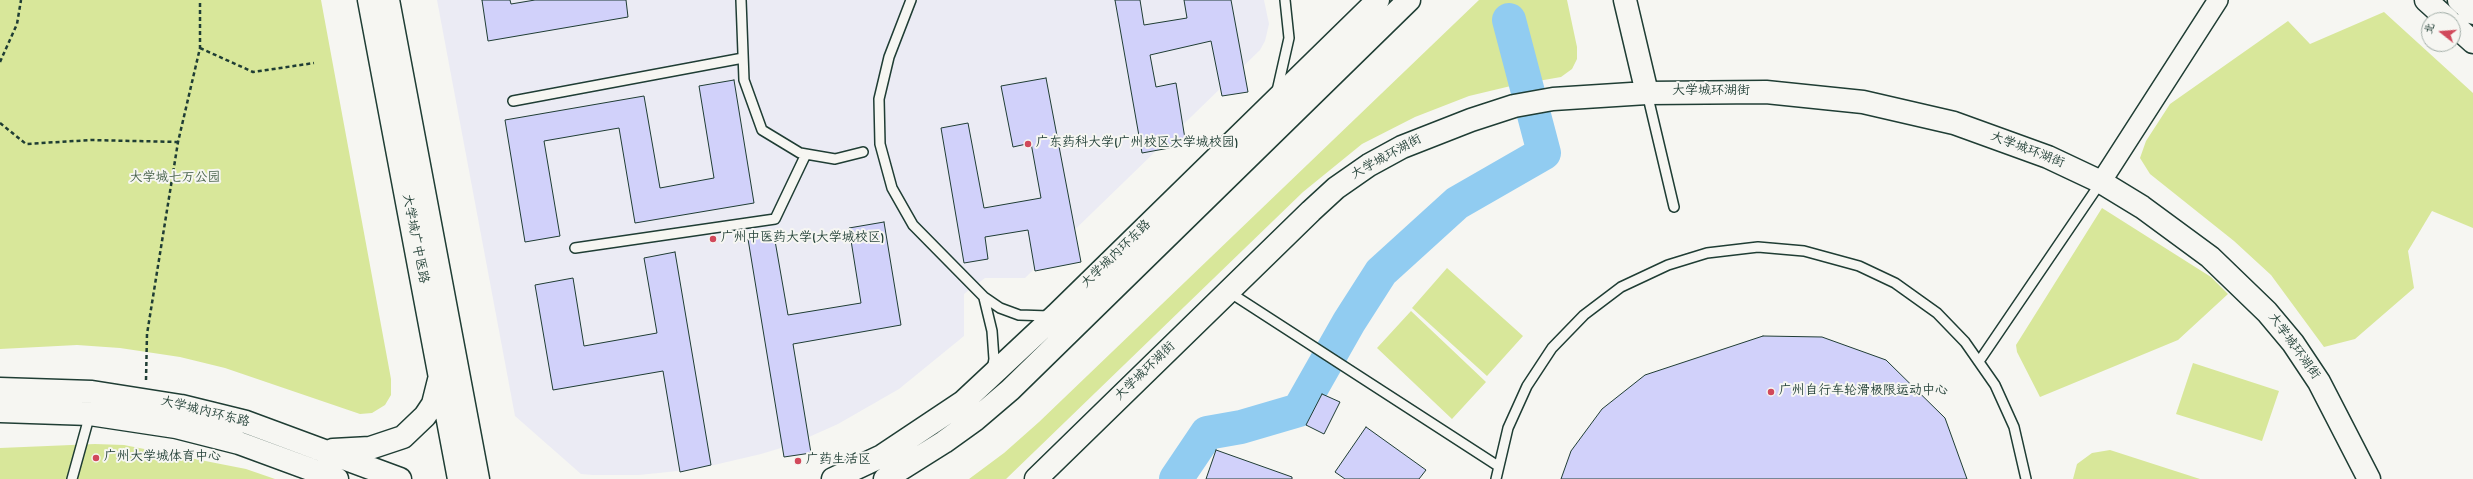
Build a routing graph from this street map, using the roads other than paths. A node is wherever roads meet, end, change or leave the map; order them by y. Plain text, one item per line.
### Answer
1 (368, 0) edge
2 (388, 0) edge
3 (741, 0) edge
4 (911, 0) edge
5 (1285, 0) edge
6 (1378, 0) edge
7 (1410, 0) edge
8 (1625, 0) edge
9 (2218, 0) edge
10 (2426, 0) edge
11 (2459, 0) edge
12 (2439, 12) edge
13 (2473, 13) edge
14 (2461, 31) edge
15 (2473, 42) edge
16 (743, 58) junction
17 (1647, 93) junction
18 (513, 101) dead end
19 (1269, 108) junction
20 (863, 152) dead end
21 (806, 154) junction
22 (2101, 182) junction
23 (1674, 207) dead end
24 (575, 248) dead end
25 (1228, 291) junction
26 (984, 297) junction
27 (1056, 315) junction
28 (1980, 360) junction
29 (440, 377) junction
30 (988, 379) junction
31 (0, 389) edge
32 (0, 411) edge
33 (90, 414) junction
34 (317, 448) junction
35 (1498, 466) junction
36 (72, 479) edge
37 (337, 479) edge
38 (400, 479) edge
39 (459, 479) edge
40 (478, 479) edge
41 (833, 479) edge
42 (885, 479) edge
43 (1036, 479) edge
44 (1496, 479) edge
45 (2026, 479) edge
46 (2369, 479) edge

1 - 29 main road, 大学城广中医路
2 - 40 main road, 大学城广中医路
3 - 16 lane
4 - 26 lane
5 - 19 lane
6 - 19 main road, 大学城内环东路
7 - 42 main road, 大学城内环东路
8 - 17 main road
9 - 22 street
10 - 12 main road
11 - 13 main road
14 - 15 main road
16 - 18 lane
16 - 21 lane
17 - 22 main road, 大学城环湖街
17 - 23 lane
17 - 25 main road, 大学城环湖街
19 - 27 main road, 大学城内环东路
20 - 21 lane
21 - 24 lane
22 - 28 lane
22 - 46 main road, 大学城环湖街
25 - 35 lane
25 - 43 main road, 大学城环湖街
26 - 27 lane
26 - 30 lane
27 - 30 main road, 大学城内环东路
28 - 35 lane
28 - 45 lane
29 - 34 main road
29 - 39 main road, 大学城广中医路
30 - 41 main road, 大学城内环东路
31 - 34 main road, 大学城内环东路
32 - 33 main road, 大学城内环东路
33 - 36 lane
33 - 37 main road, 大学城内环东路
34 - 38 main road, 大学城内环东路
35 - 44 lane

